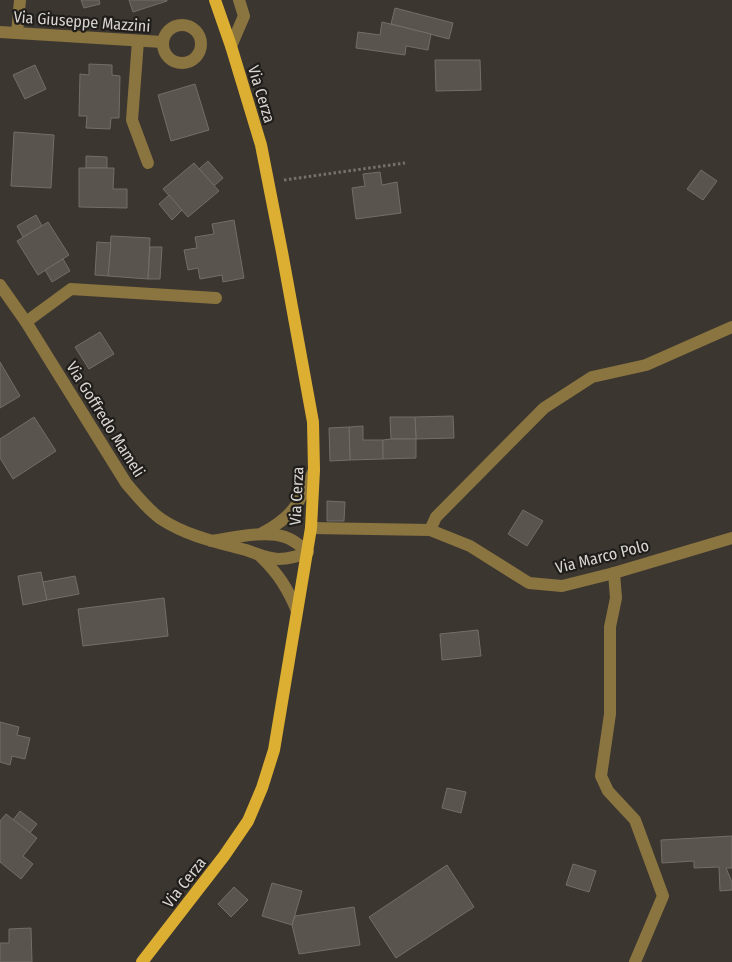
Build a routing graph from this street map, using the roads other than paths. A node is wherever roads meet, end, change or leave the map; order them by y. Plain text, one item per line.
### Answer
1 (20, 0) edge
2 (214, 0) edge
3 (239, 0) edge
4 (0, 32) edge
5 (17, 33) junction
6 (138, 41) junction
7 (162, 42) dead end
8 (231, 46) junction
9 (148, 163) dead end
10 (0, 284) edge
11 (216, 298) dead end
12 (26, 322) junction
13 (732, 327) edge
14 (314, 470) junction
15 (311, 528) junction
16 (430, 530) junction
17 (258, 535) junction
18 (732, 538) edge
19 (211, 541) junction
20 (308, 552) junction
21 (260, 556) junction
22 (614, 573) junction
23 (297, 611) junction
24 (142, 962) edge
25 (635, 962) edge

1 - 5 street
2 - 8 main road, Via Cerza
3 - 8 street
4 - 5 street, Via Giuseppe Mazzini
5 - 6 street, Via Giuseppe Mazzini
6 - 7 street, Via Giuseppe Mazzini
6 - 9 street
8 - 14 main road, Via Cerza
10 - 12 street, Via Goffredo Mameli
11 - 12 street
12 - 19 street, Via Goffredo Mameli
13 - 16 street
14 - 15 main road, Via Cerza
14 - 17 street
15 - 16 street, Via Marco Polo
15 - 20 main road, Via Cerza
16 - 22 street, Via Marco Polo
17 - 19 street
17 - 20 street
18 - 22 street, Via Marco Polo
19 - 21 street, Via Goffredo Mameli
20 - 21 street
20 - 23 main road, Via Cerza
21 - 23 street
22 - 25 street
23 - 24 main road, Via Cerza

